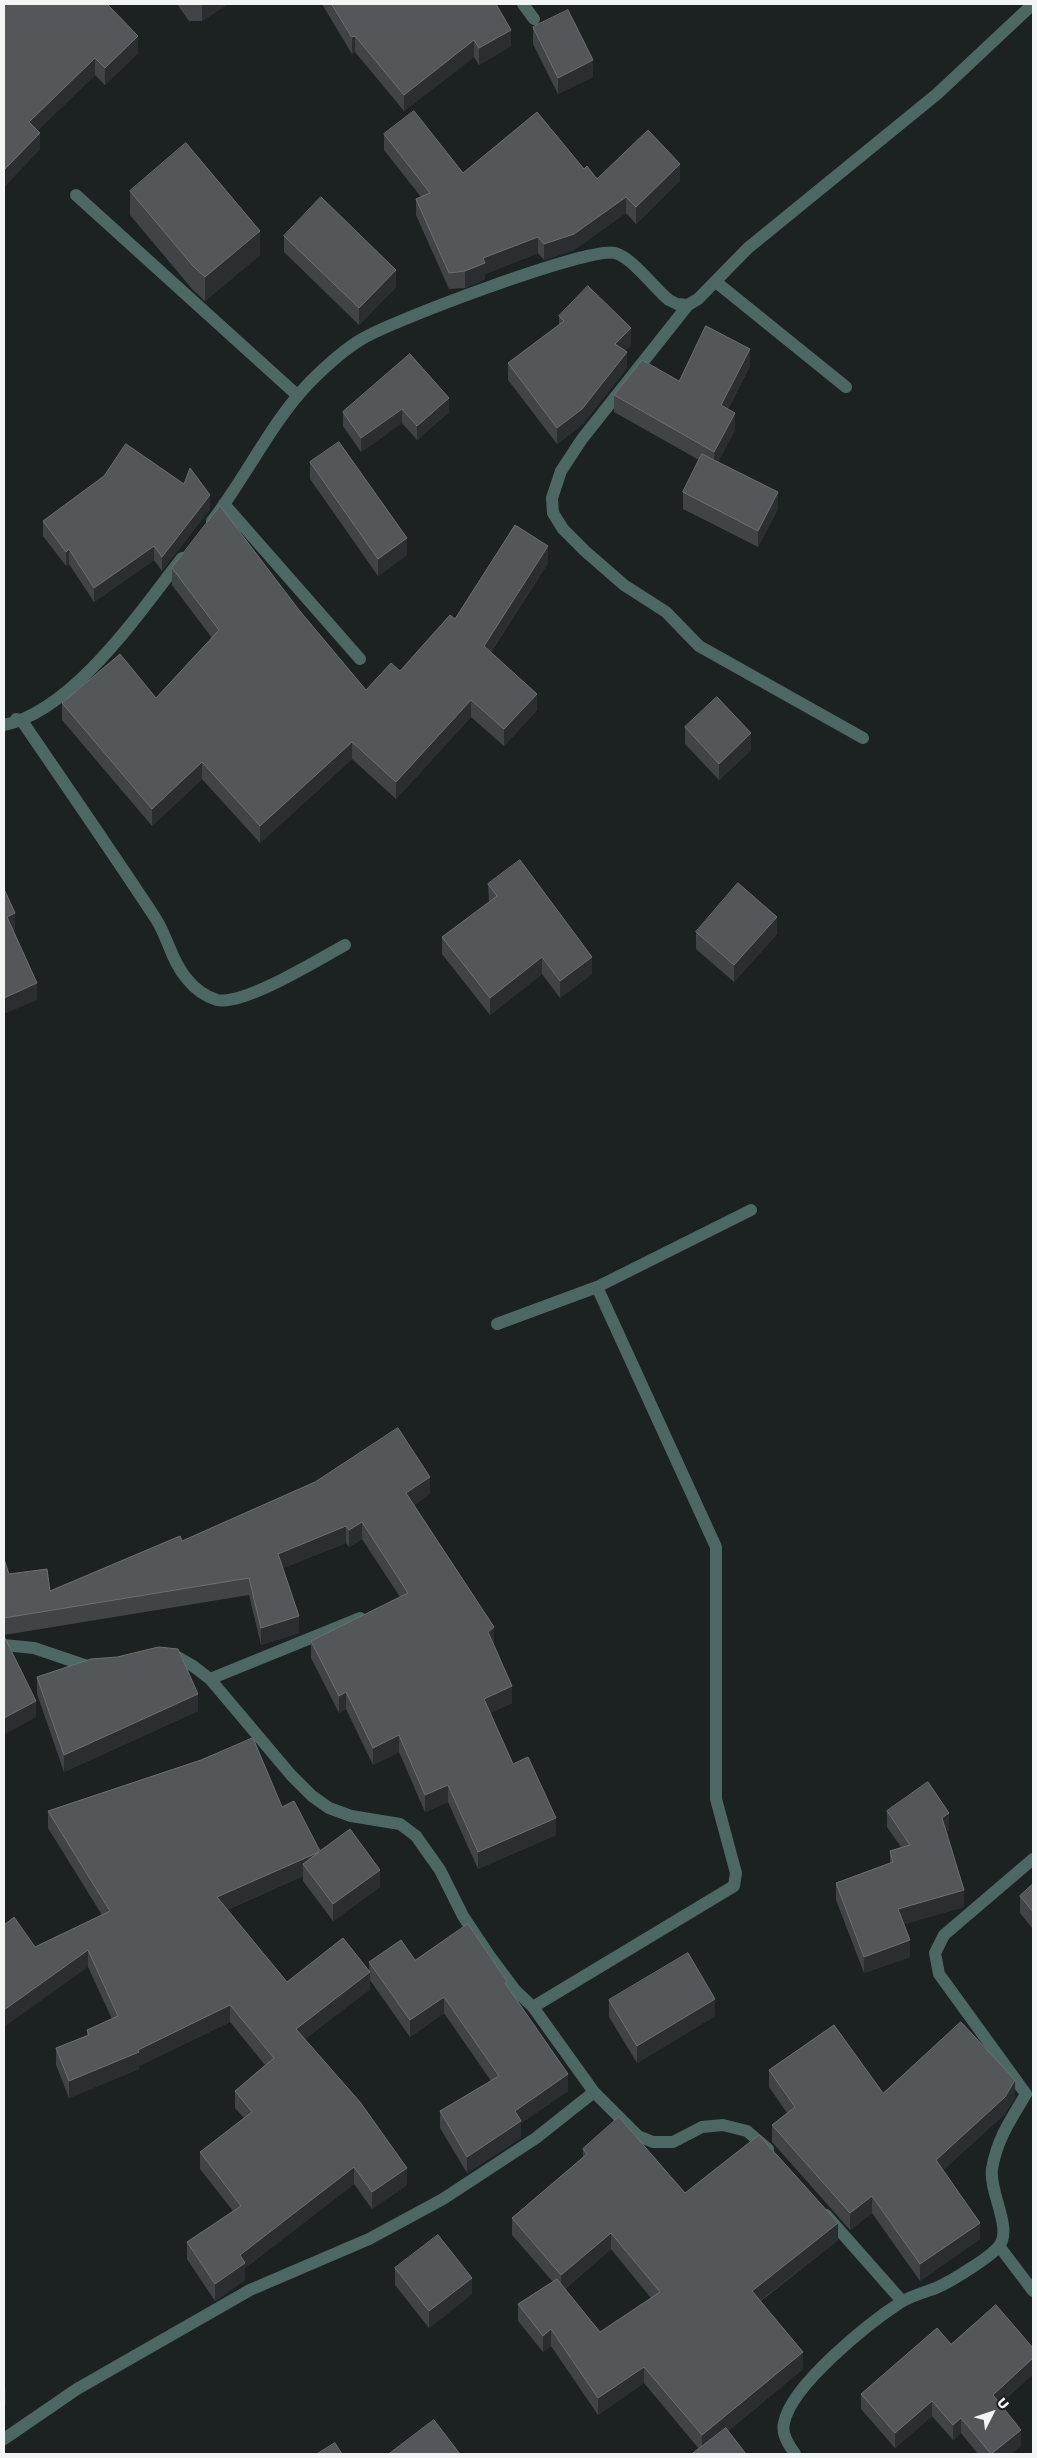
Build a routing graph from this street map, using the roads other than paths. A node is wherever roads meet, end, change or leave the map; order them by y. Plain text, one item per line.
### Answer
1 (523, 4) edge
2 (1033, 4) edge
3 (534, 19) dead end
4 (76, 195) dead end
5 (716, 282) junction
6 (688, 305) junction
7 (846, 387) dead end
8 (298, 395) junction
9 (224, 504) junction
10 (201, 534) edge
11 (189, 549) edge
12 (360, 659) dead end
13 (4, 716) edge
14 (22, 721) junction
15 (4, 725) edge
16 (863, 738) dead end
17 (345, 945) dead end
18 (751, 1210) dead end
19 (597, 1287) junction
20 (497, 1324) dead end
21 (372, 1613) edge
22 (4, 1645) edge
23 (158, 1657) edge
24 (108, 1668) edge
25 (210, 1679) junction
26 (1033, 1860) edge
27 (533, 2006) junction
28 (594, 2092) junction
29 (1030, 2092) edge
30 (775, 2157) edge
31 (820, 2208) edge
32 (999, 2246) junction
33 (1033, 2291) edge
34 (902, 2301) junction
35 (4, 2439) edge
36 (795, 2454) edge

1 - 3 street
2 - 5 street
4 - 8 street
5 - 6 street
5 - 7 street
6 - 8 street
6 - 16 street
8 - 9 street
9 - 10 street
9 - 12 street
11 - 14 street
13 - 14 street
14 - 15 street
14 - 17 street
18 - 19 street
19 - 20 street
19 - 27 street
21 - 25 street
22 - 24 street
23 - 25 street
25 - 27 street
26 - 29 street
27 - 28 street
28 - 30 street
28 - 35 street
29 - 32 street
31 - 34 street
32 - 33 street
32 - 34 street
34 - 36 street

